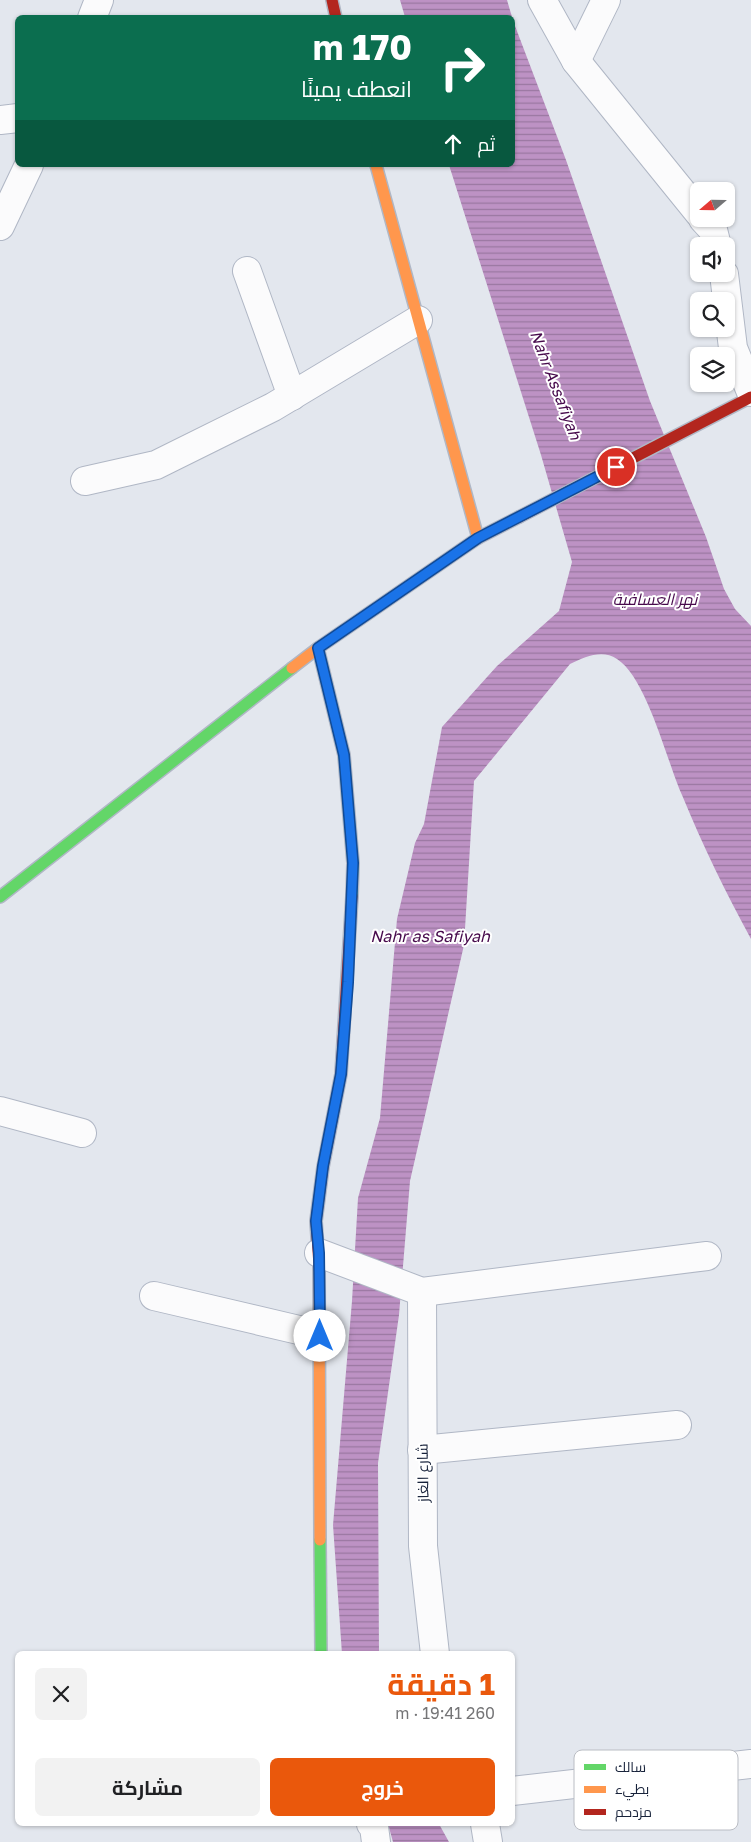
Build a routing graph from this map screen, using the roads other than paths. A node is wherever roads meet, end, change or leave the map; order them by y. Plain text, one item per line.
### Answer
1 (99, 0) edge
2 (332, 0) edge
3 (542, 0) edge
4 (606, 0) edge
5 (93, 15) edge
6 (335, 15) edge
7 (576, 61) junction
8 (15, 118) edge
9 (0, 120) edge
10 (28, 167) edge
11 (377, 167) edge
12 (690, 203) edge
13 (0, 226) edge
14 (247, 270) dead end
15 (725, 282) edge
16 (418, 320) junction
17 (751, 392) edge
18 (292, 396) junction
19 (751, 397) edge
20 (85, 481) dead end
21 (478, 538) junction
22 (318, 648) junction
23 (0, 897) edge
24 (0, 1111) edge
25 (82, 1133) dead end
26 (319, 1253) junction
27 (707, 1256) dead end
28 (422, 1292) junction
29 (154, 1296) dead end
30 (320, 1336) junction
31 (677, 1425) dead end
32 (422, 1450) junction
33 (321, 1651) edge
34 (435, 1651) edge
35 (751, 1764) edge
36 (738, 1766) edge
37 (574, 1785) edge
38 (515, 1792) edge
39 (373, 1826) edge
40 (485, 1826) edge
41 (376, 1842) edge
42 (488, 1842) edge

1 - 5 street
2 - 6 street
3 - 7 street
4 - 7 street
7 - 12 street
8 - 9 street
10 - 13 street
11 - 16 street
14 - 18 street
15 - 17 street
16 - 18 street
16 - 21 street
18 - 20 street
19 - 21 street
21 - 22 street
22 - 23 street
22 - 26 street
24 - 25 street
26 - 28 street
26 - 30 street
27 - 28 street
28 - 32 street, شارع الغاز
29 - 30 street
30 - 33 street
31 - 32 street
32 - 34 street, شارع الغاز
35 - 36 street
37 - 38 street
39 - 41 street
40 - 42 street

